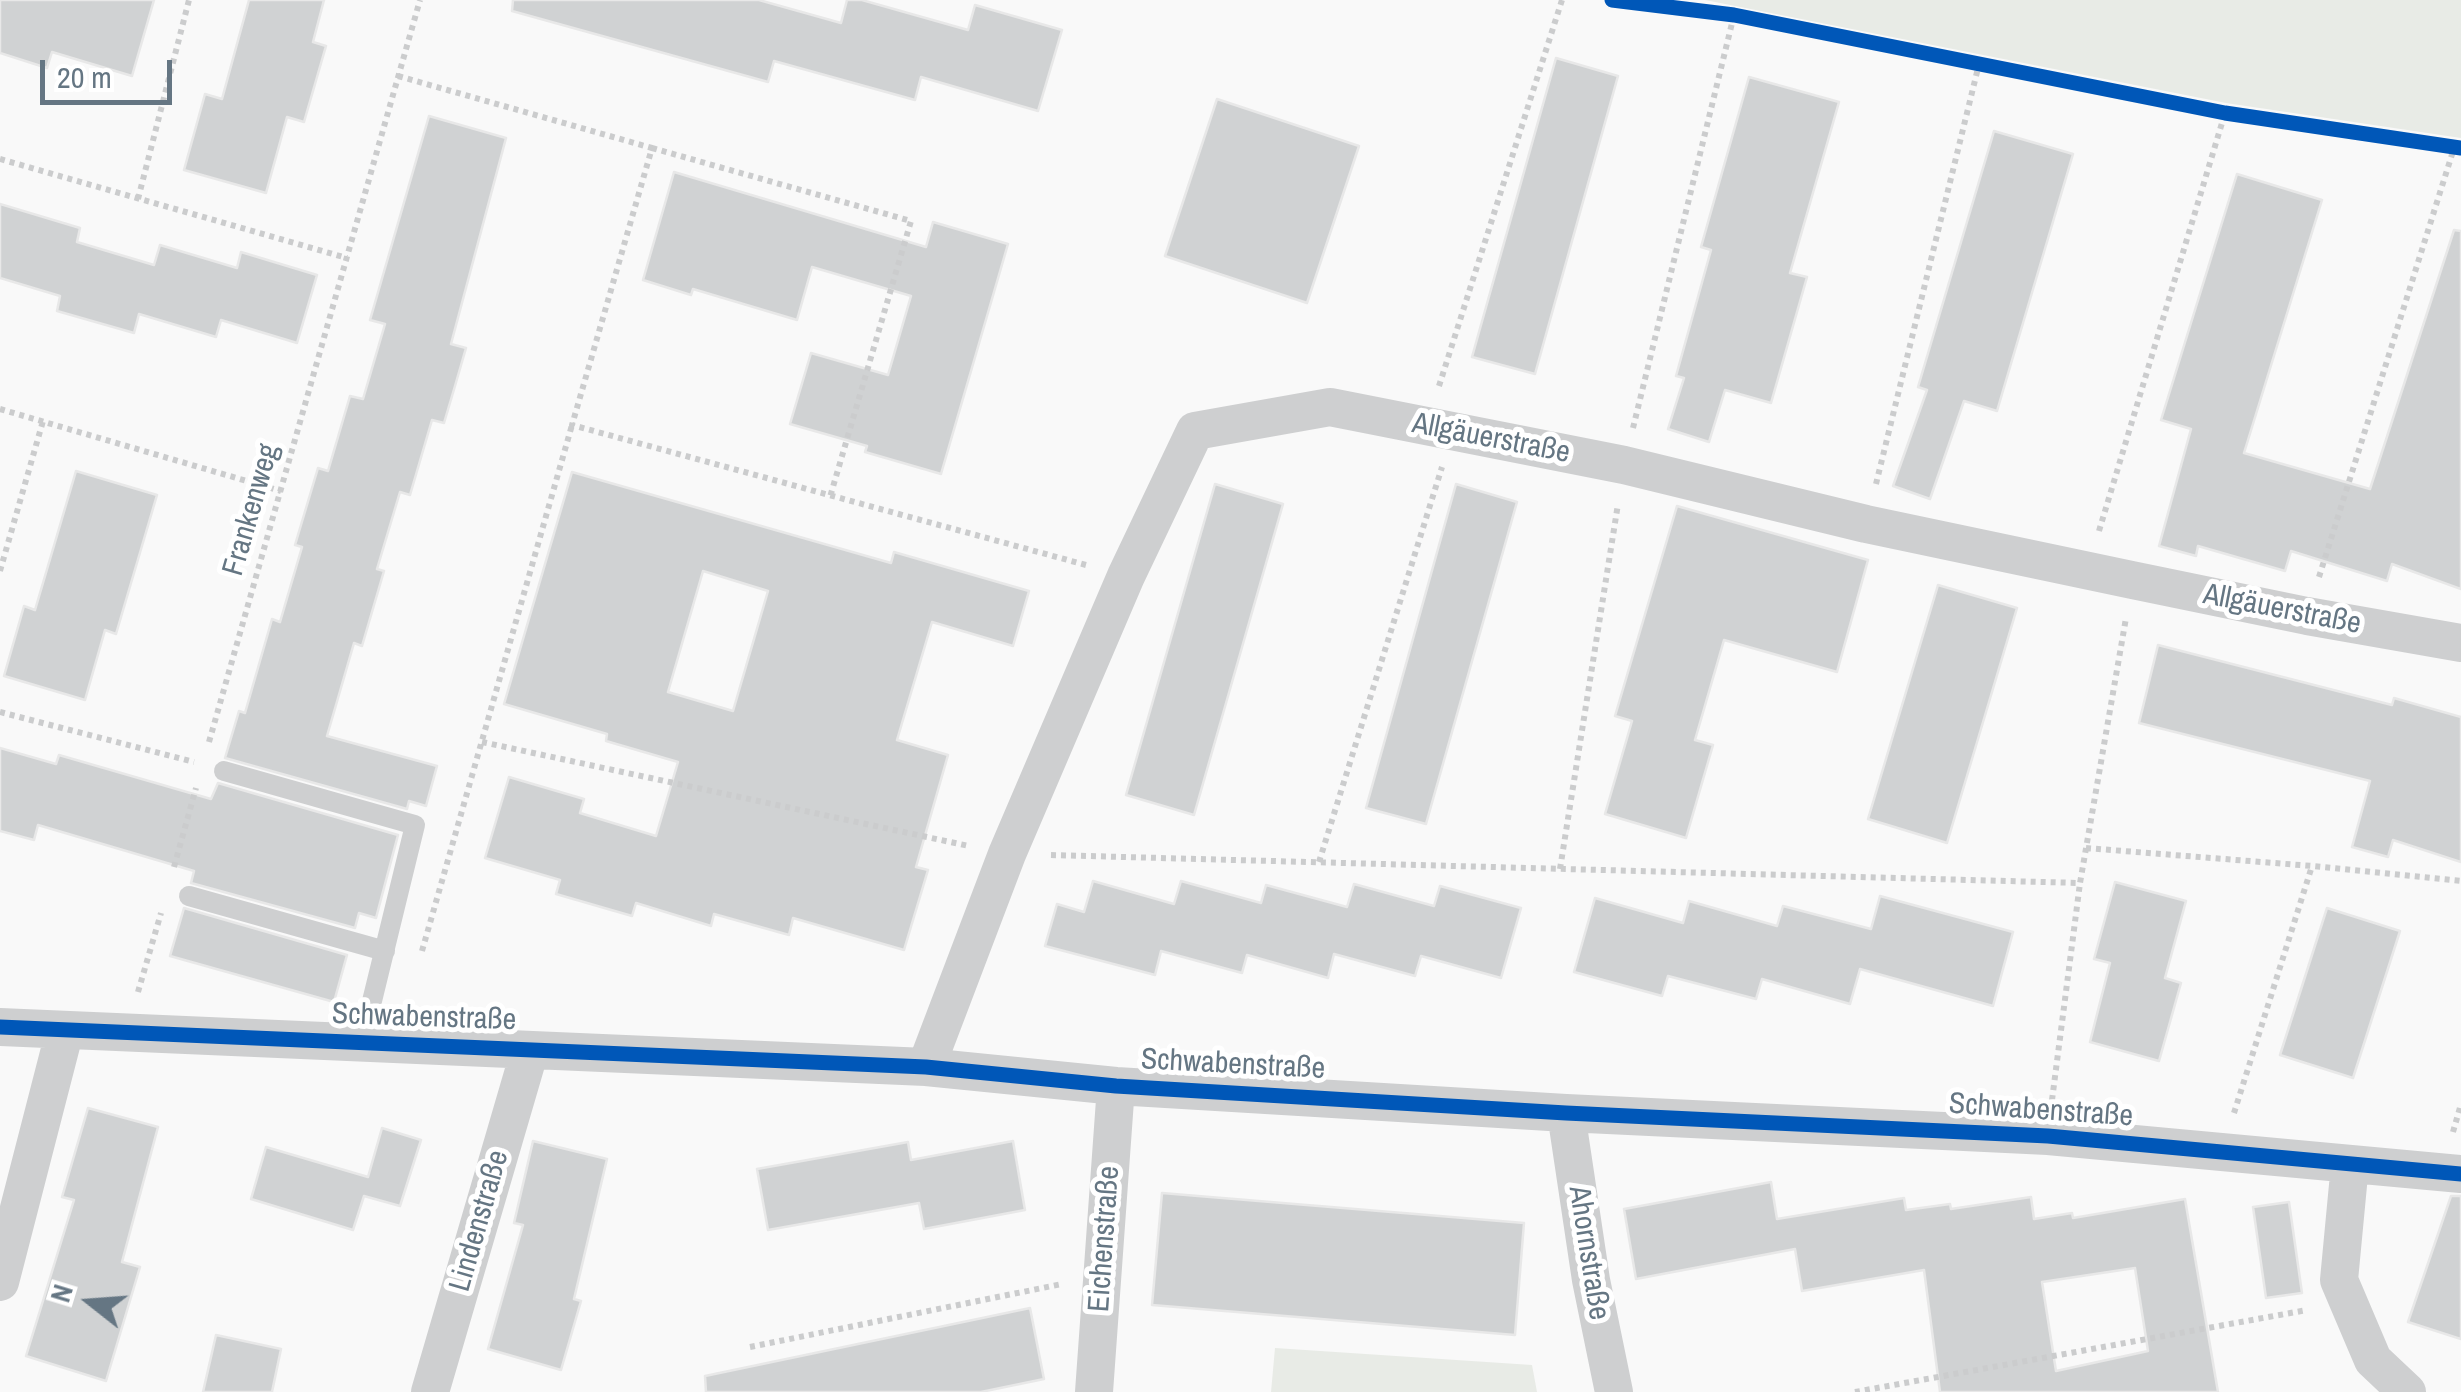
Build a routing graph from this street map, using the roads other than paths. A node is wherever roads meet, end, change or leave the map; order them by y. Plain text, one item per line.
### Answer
1 (2461, 643) edge
2 (224, 771) dead end
3 (189, 896) dead end
4 (384, 951) junction
5 (0, 1026) edge
6 (64, 1030) junction
7 (362, 1042) junction
8 (530, 1050) junction
9 (926, 1067) junction
10 (1116, 1086) junction
11 (1566, 1113) junction
12 (2350, 1164) junction
13 (2461, 1174) edge
14 (0, 1282) edge
15 (430, 1392) edge
16 (1094, 1392) edge
17 (1614, 1392) edge
18 (2407, 1392) edge

1 - 9 street, Allgäuerstraße
2 - 4 lane
3 - 4 lane
4 - 7 lane
5 - 6 street, Schwabenstraße
6 - 7 street, Schwabenstraße
6 - 14 street
7 - 8 street, Schwabenstraße
8 - 9 street, Schwabenstraße
8 - 15 street, Lindenstraße
9 - 10 street, Schwabenstraße
10 - 11 street, Schwabenstraße
10 - 16 street, Eichenstraße
11 - 12 street, Schwabenstraße
11 - 17 street, Ahornstraße
12 - 13 street, Schwabenstraße
12 - 18 street

